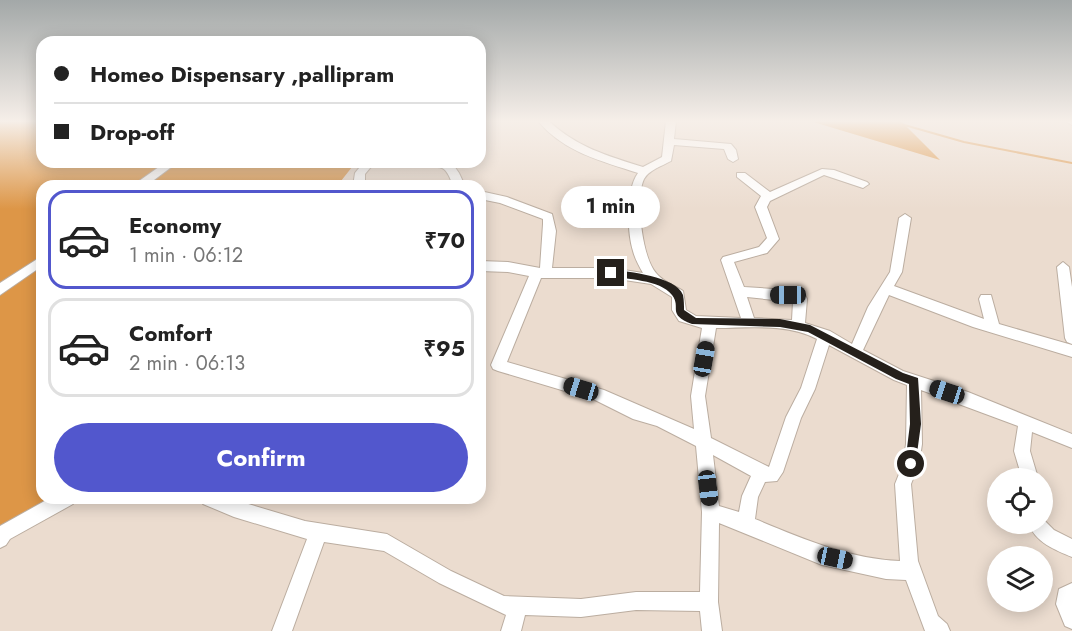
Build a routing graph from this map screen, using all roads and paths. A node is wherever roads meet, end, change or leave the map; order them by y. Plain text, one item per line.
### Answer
1 (581, 150) edge
2 (668, 150) edge
3 (731, 150) edge
4 (733, 159) dead end
5 (164, 168) edge
6 (644, 171) junction
7 (741, 175) dead end
8 (147, 180) edge
9 (863, 184) dead end
10 (486, 196) edge
11 (769, 197) junction
12 (905, 218) dead end
13 (36, 264) edge
14 (486, 266) edge
15 (1063, 267) dead end
16 (542, 273) junction
17 (652, 279) junction
18 (887, 289) junction
19 (0, 290) edge
20 (739, 292) junction
21 (986, 299) dead end
22 (710, 323) junction
23 (749, 323) junction
24 (798, 326) junction
25 (994, 327) junction
26 (825, 335) junction
27 (1072, 338) edge
28 (855, 351) junction
29 (1072, 351) edge
30 (914, 381) junction
31 (1027, 423) junction
32 (703, 441) junction
33 (1072, 441) edge
34 (1025, 468) edge
35 (761, 474) junction
36 (56, 504) edge
37 (223, 504) edge
38 (711, 512) junction
39 (745, 525) junction
40 (319, 533) junction
41 (1046, 534) edge
42 (0, 539) edge
43 (1070, 548) edge
44 (911, 571) junction
45 (1072, 592) edge
46 (709, 602) junction
47 (518, 606) junction
48 (1072, 619) edge
49 (282, 631) edge
50 (511, 631) edge
51 (712, 631) edge
52 (940, 631) edge

1 - 6 street
2 - 6 street
3 - 4 street
5 - 8 street
6 - 17 street
7 - 11 street
9 - 11 street
10 - 16 street
11 - 20 street
12 - 18 street
13 - 19 street
14 - 16 street
15 - 27 street
16 - 17 street
16 - 32 street
17 - 22 street
18 - 25 street
18 - 28 street
20 - 23 street
20 - 24 street
21 - 25 street
22 - 23 street
22 - 32 street
23 - 24 street
24 - 26 street
25 - 29 street
26 - 28 street
26 - 35 street
28 - 30 street
30 - 31 street
30 - 44 street
31 - 33 street
31 - 34 street
32 - 35 street
32 - 38 street
35 - 39 street
36 - 42 street
37 - 40 street
38 - 39 street
38 - 46 street
39 - 44 street
40 - 47 street
40 - 49 street
41 - 43 street
44 - 52 street
45 - 48 street
46 - 47 street
46 - 51 street
47 - 50 street

